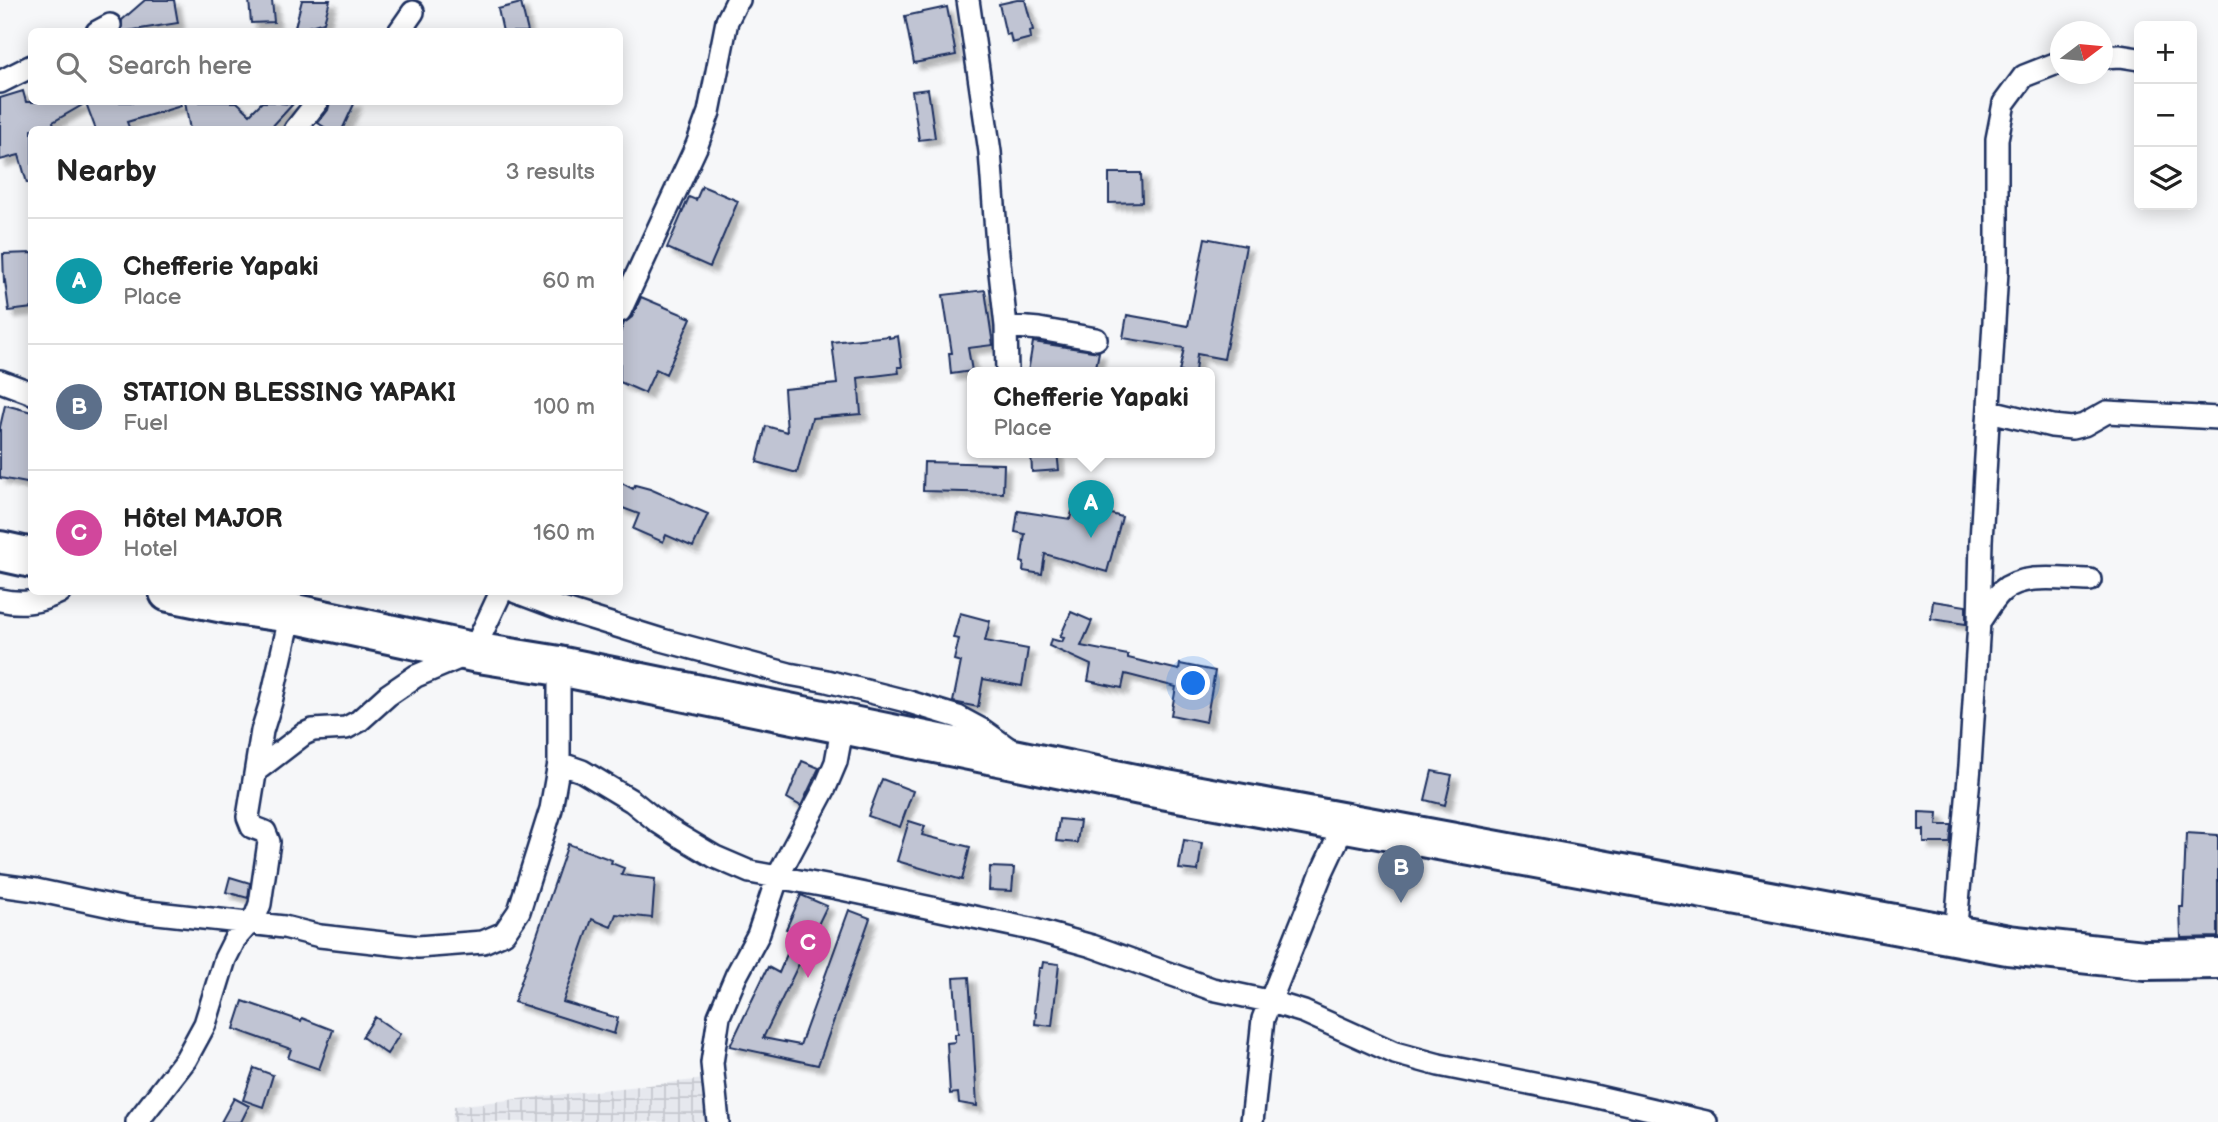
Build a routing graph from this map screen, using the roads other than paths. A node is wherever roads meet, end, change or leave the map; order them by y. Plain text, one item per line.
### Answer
1 (739, 0) edge
2 (968, 0) edge
3 (413, 12) dead end
4 (401, 28) edge
5 (2113, 56) edge
6 (2134, 59) edge
7 (2050, 66) edge
8 (28, 68) edge
9 (0, 82) edge
10 (315, 105) edge
11 (298, 126) edge
12 (623, 304) edge
13 (1006, 326) junction
14 (1097, 339) dead end
15 (1007, 367) edge
16 (0, 381) edge
17 (28, 392) edge
18 (1990, 411) junction
19 (2218, 418) edge
20 (0, 551) edge
21 (28, 557) edge
22 (2090, 580) dead end
23 (54, 595) edge
24 (184, 595) edge
25 (500, 595) edge
26 (524, 595) edge
27 (0, 600) edge
28 (291, 613) junction
29 (1979, 622) junction
30 (472, 652) junction
31 (559, 666) junction
32 (842, 724) junction
33 (1025, 761) junction
34 (559, 763) junction
35 (257, 770) junction
36 (1345, 823) junction
37 (778, 876) junction
38 (0, 886) edge
39 (249, 924) junction
40 (1955, 936) junction
41 (2218, 958) edge
42 (1268, 1001) junction
43 (137, 1122) edge
44 (718, 1122) edge
45 (1252, 1122) edge
46 (1706, 1122) edge

1 - 12 street
2 - 13 street
3 - 4 street
5 - 6 street
7 - 18 street
8 - 9 street
10 - 11 street
13 - 14 street
13 - 15 street
16 - 17 street
18 - 19 street
18 - 29 street
20 - 21 highway
22 - 29 street
23 - 27 street
24 - 28 highway
25 - 30 street
26 - 33 street
28 - 30 highway
28 - 35 street
29 - 40 street
30 - 31 highway
30 - 35 street
31 - 32 highway
31 - 34 street
32 - 33 highway
32 - 37 street
33 - 36 highway
34 - 37 street
34 - 39 street
35 - 39 street
36 - 40 highway
36 - 42 street
37 - 42 street
37 - 44 street
38 - 39 street
39 - 43 street
40 - 41 highway
42 - 45 street
42 - 46 street

